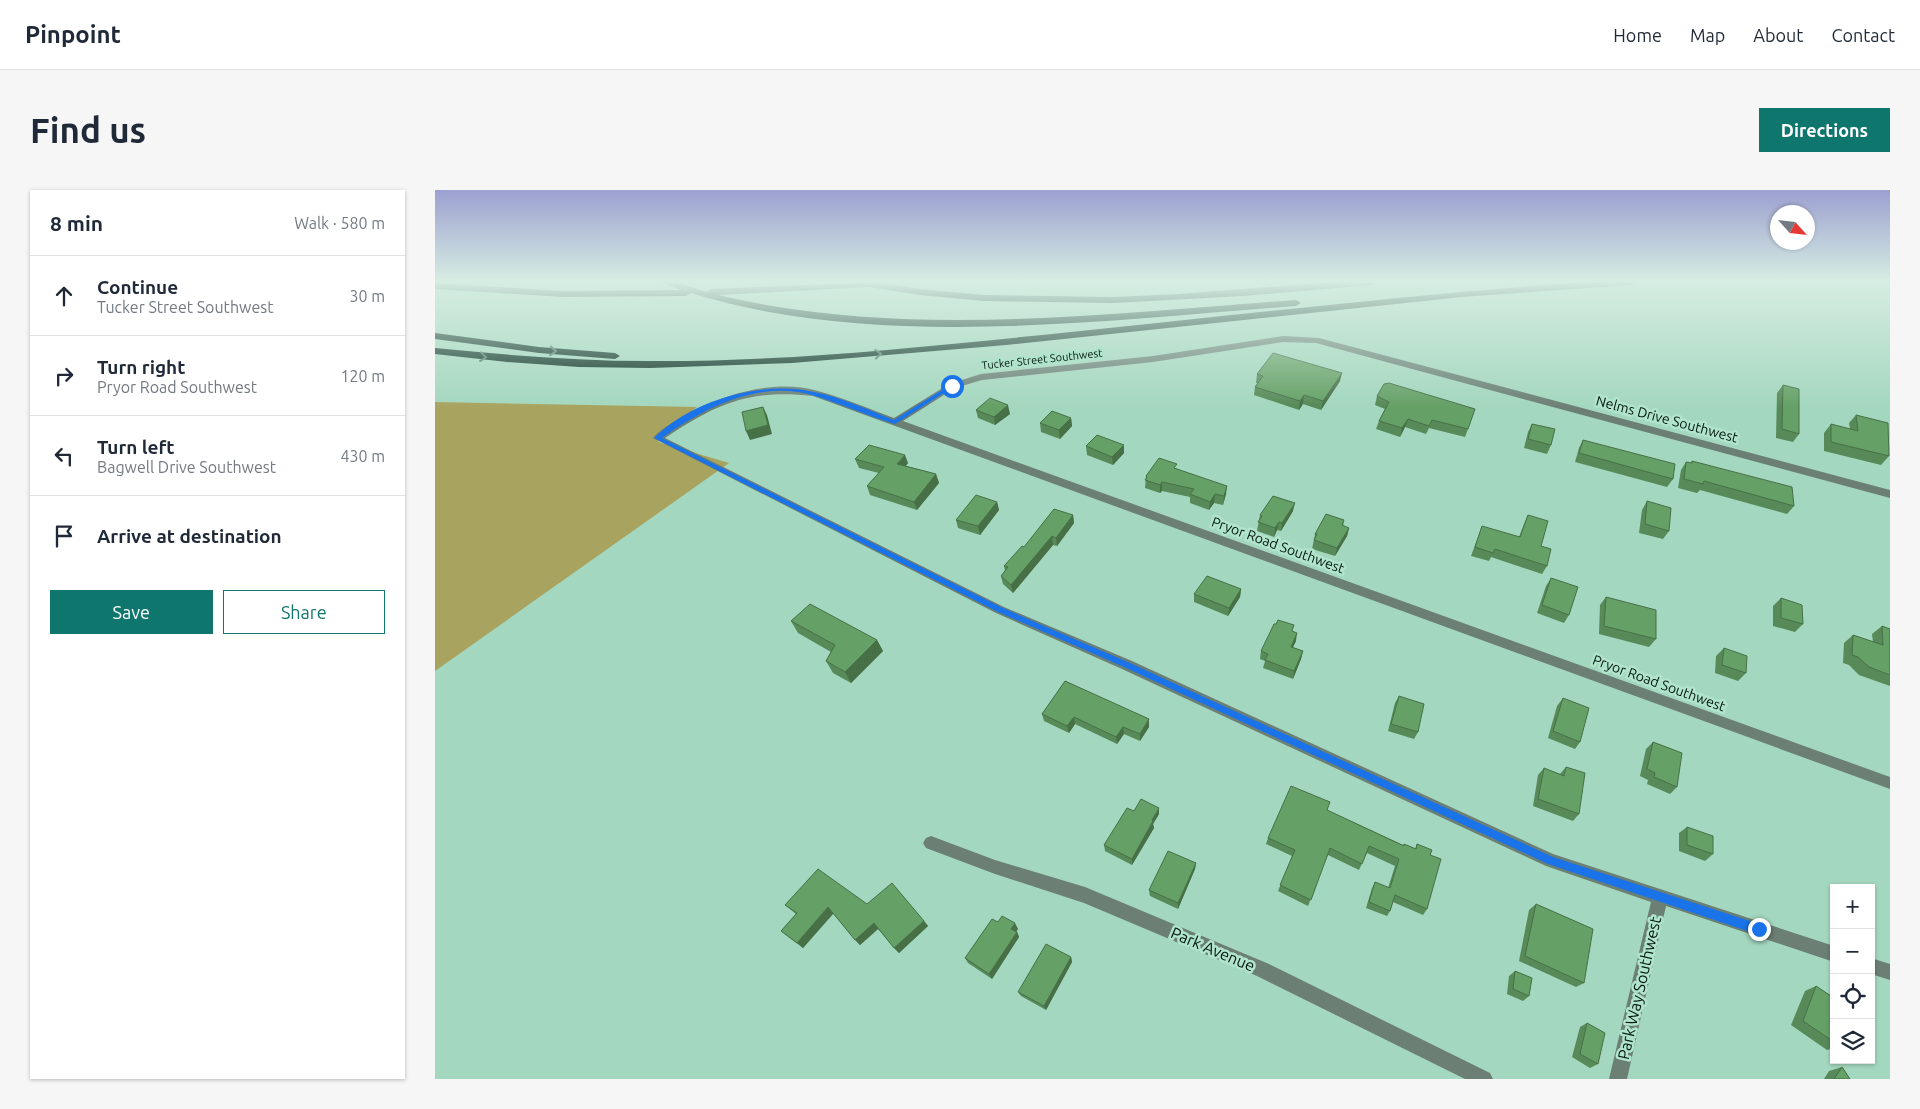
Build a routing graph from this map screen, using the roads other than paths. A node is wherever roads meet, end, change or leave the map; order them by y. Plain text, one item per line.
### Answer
1 (1195, 323) edge
2 (435, 336) edge
3 (435, 351) edge
4 (844, 357) junction
5 (1437, 372) joint
6 (895, 422) junction
7 (1890, 494) edge
8 (1890, 783) edge
9 (931, 843) dead end
10 (1660, 897) junction
11 (1830, 953) edge
12 (1875, 967) edge
13 (1890, 972) edge
14 (1484, 1079) edge
15 (1618, 1079) edge

4 -> 1 highway
2 -> 4 highway
3 -> 4 highway
5 - 6 street, Tucker Street Southwest
5 - 7 street, Nelms Drive Southwest
6 - 8 street, Pryor Road Southwest
6 - 10 street, Pryor Road Southwest
9 - 14 street, Park Avenue
10 - 11 street
10 - 15 street, Park Way Southwest
12 - 13 street

